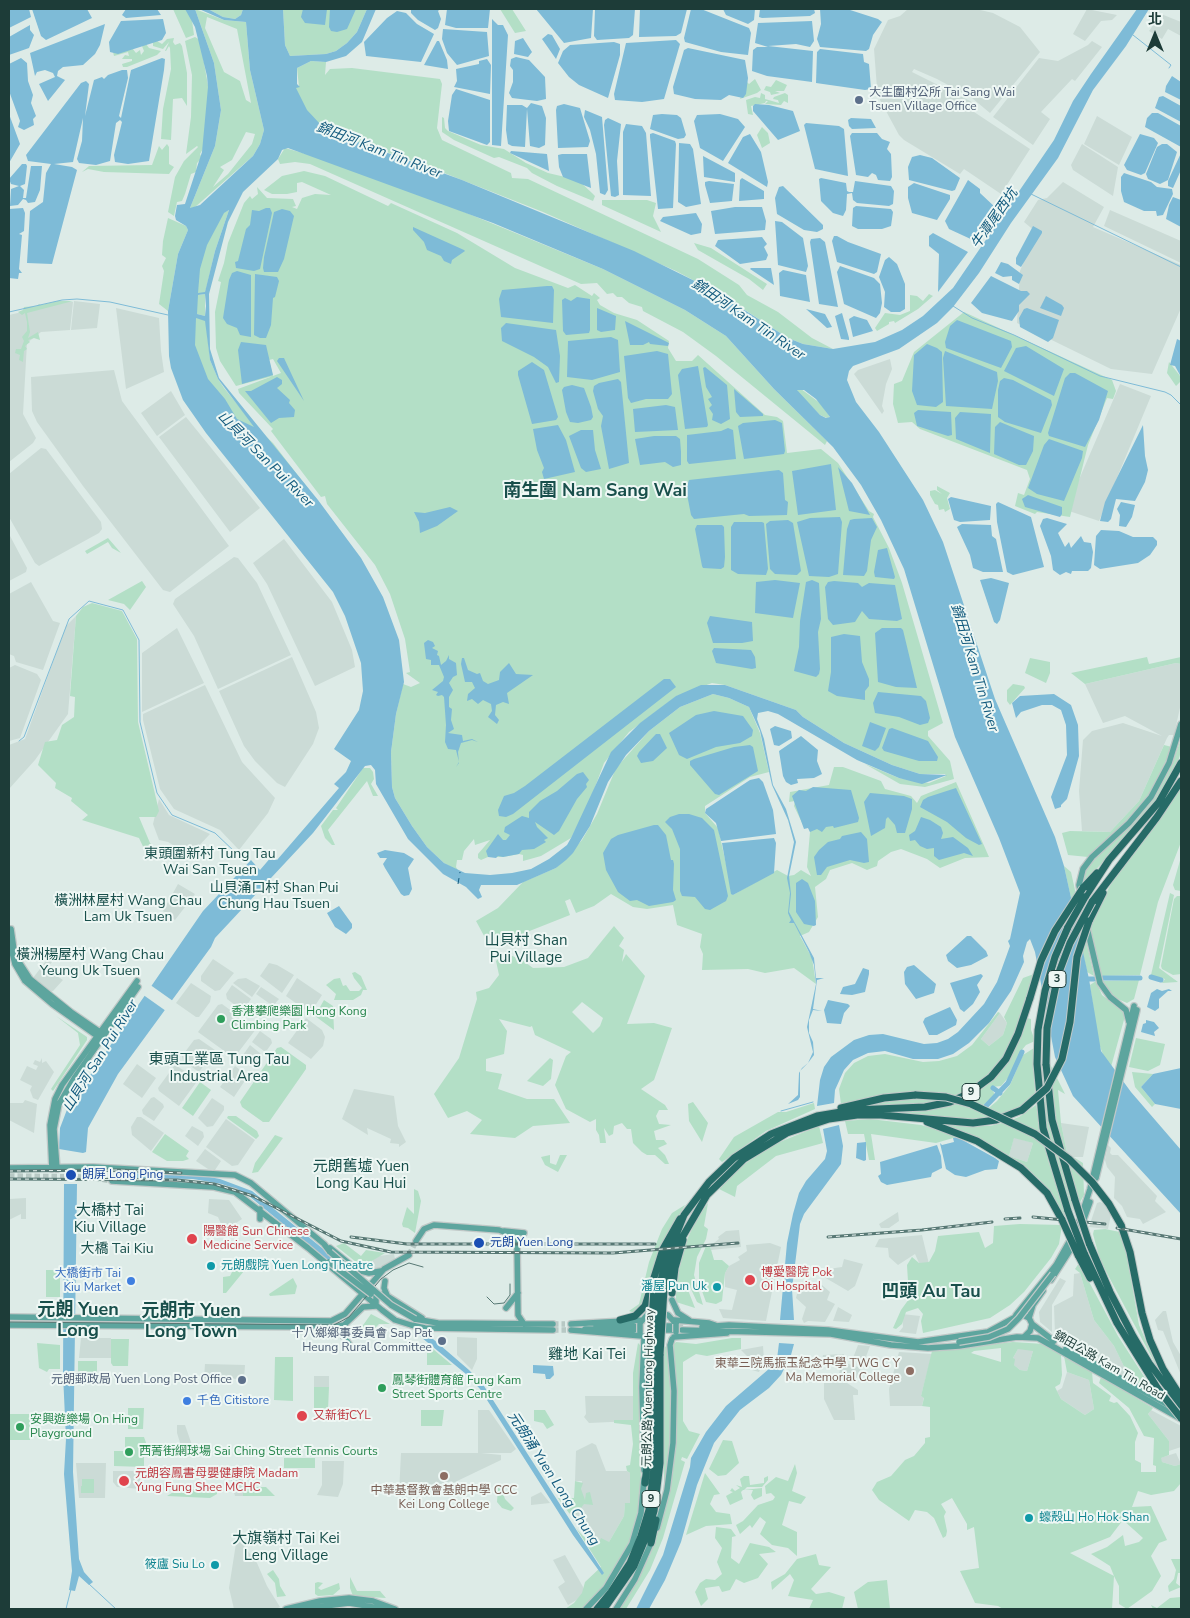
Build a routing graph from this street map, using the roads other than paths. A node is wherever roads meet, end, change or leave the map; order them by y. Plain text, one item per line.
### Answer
1 (1181, 724) edge
2 (1181, 762) edge
3 (1181, 781) edge
4 (1086, 889) junction
5 (1098, 897) junction
6 (10, 932) edge
7 (9, 940) edge
8 (10, 952) edge
9 (138, 984) dead end
10 (1113, 1000) junction
11 (1123, 1007) junction
12 (1135, 1009) junction
13 (1129, 1022) junction
14 (101, 1036) junction
15 (1119, 1071) junction
16 (822, 1114) junction
17 (910, 1117) junction
18 (1102, 1143) junction
19 (9, 1168) edge
20 (54, 1168) junction
21 (112, 1181) tunnel mouth
22 (260, 1209) junction
23 (682, 1217) junction
24 (260, 1219) dead end
25 (499, 1230) junction
26 (686, 1230) junction
27 (524, 1233) dead end
28 (416, 1241) tunnel mouth
29 (324, 1244) junction
30 (410, 1255) tunnel mouth
31 (319, 1257) junction
32 (1066, 1258) junction
33 (384, 1269) junction
34 (385, 1281) dead end
35 (356, 1288) junction
36 (659, 1289) junction
37 (364, 1292) junction
38 (375, 1293) junction
39 (518, 1293) junction
40 (387, 1296) junction
41 (672, 1296) junction
42 (649, 1297) junction
43 (355, 1302) junction
44 (376, 1303) junction
45 (506, 1308) dead end
46 (1109, 1308) junction
47 (236, 1313) dead end
48 (9, 1317) edge
49 (1015, 1318) junction
50 (1029, 1318) junction
51 (242, 1320) junction
52 (620, 1320) junction
53 (63, 1321) junction
54 (77, 1321) junction
55 (514, 1321) junction
56 (696, 1323) junction
57 (429, 1324) junction
58 (524, 1324) junction
59 (1032, 1324) junction
60 (9, 1325) edge
61 (715, 1325) junction
62 (333, 1327) junction
63 (568, 1327) junction
64 (642, 1328) junction
65 (664, 1328) dead end
66 (675, 1328) junction
67 (519, 1329) junction
68 (728, 1332) junction
69 (1017, 1337) junction
70 (1024, 1337) junction
71 (349, 1344) dead end
72 (956, 1344) junction
73 (655, 1354) junction
74 (1167, 1382) junction
75 (1181, 1397) edge
76 (1181, 1405) edge
77 (1181, 1412) edge
78 (1181, 1418) edge
79 (660, 1463) junction
80 (644, 1483) junction
81 (651, 1543) junction
82 (286, 1609) edge
83 (302, 1609) edge
84 (385, 1609) edge
85 (395, 1609) edge
86 (586, 1609) edge
87 (597, 1609) edge
88 (604, 1609) edge
89 (616, 1609) edge

1 - 10 main road
2 - 4 highway, 元朗公路 Yuen Long Highway / 9
3 - 5 highway, 3
4 - 16 highway, 元朗公路 Yuen Long Highway / 9, bridge
4 - 46 highway, 3, bridge
5 - 17 highway, 元朗公路 Yuen Long Highway / 9, bridge
5 - 74 highway, 3, bridge
6 - 14 main road
7 - 8 main road
8 - 14 main road
9 - 14 main road
10 - 11 main road
10 - 12 main road
11 - 12 main road
11 - 13 main road
12 - 13 main road
12 - 15 main road
13 - 15 main road
14 - 20 main road
15 - 18 main road
16 - 23 highway, 元朗公路 Yuen Long Highway / 9
16 - 74 highway, bridge
17 - 26 highway, 元朗公路 Yuen Long Highway / 9
17 - 46 highway, bridge
18 - 32 main road
18 - 49 main road
19 - 20 main road
20 - 29 main road
21 - 22 main road
22 - 24 main road
22 - 31 main road
23 - 36 highway, 元朗公路 Yuen Long Highway / 9
23 - 42 highway
25 - 27 main road
25 - 28 main road
25 - 39 main road
26 - 36 highway, 元朗公路 Yuen Long Highway / 9
26 - 41 highway
29 - 33 main road
29 - 38 main road, bridge
30 - 33 main road
31 - 35 main road
31 - 38 main road, bridge
32 - 49 main road, bridge
32 - 50 main road
33 - 37 main road, bridge
34 - 40 main road
35 - 37 main road
35 - 43 main road
36 - 73 highway, 元朗公路 Yuen Long Highway / 9, bridge
37 - 43 main road
37 - 44 main road
38 - 40 main road
38 - 44 main road, bridge
38 - 57 main road, bridge
39 - 45 main road
39 - 58 main road
40 - 57 main road
41 - 56 main road
41 - 66 main road
42 - 52 highway
42 - 64 highway
43 - 51 main road
44 - 57 main road
44 - 62 main road
46 - 78 highway, 3, bridge
47 - 51 main road
48 - 53 main road
49 - 50 main road
49 - 61 main road
49 - 69 main road
49 - 72 main road, bridge
50 - 59 main road
51 - 54 main road
52 - 63 main road
52 - 64 main road
53 - 54 main road
53 - 60 main road
54 - 62 main road
55 - 57 main road
55 - 58 main road
55 - 67 main road
56 - 61 main road
56 - 66 main road
57 - 67 main road
58 - 67 main road
59 - 70 main road
59 - 77 main road, 錦田公路 Kam Tin Road
61 - 66 main road
62 - 71 main road
63 - 64 main road
63 - 64 main road
64 - 66 main road
64 - 66 main road
64 - 80 main road
65 - 66 main road
66 - 68 main road
66 - 68 main road
66 - 81 main road
68 - 72 main road
69 - 70 main road
69 - 72 main road
70 - 78 main road, 錦田公路 Kam Tin Road
73 - 79 highway, 元朗公路 Yuen Long Highway / 9
73 - 80 highway
73 - 87 highway, 元朗公路 Yuen Long Highway / 9
74 - 75 highway
74 - 76 highway, 3
79 - 81 highway
79 - 88 highway, 元朗公路 Yuen Long Highway / 9
80 - 86 main road
81 - 89 main road
82 - 85 main road
83 - 84 main road

